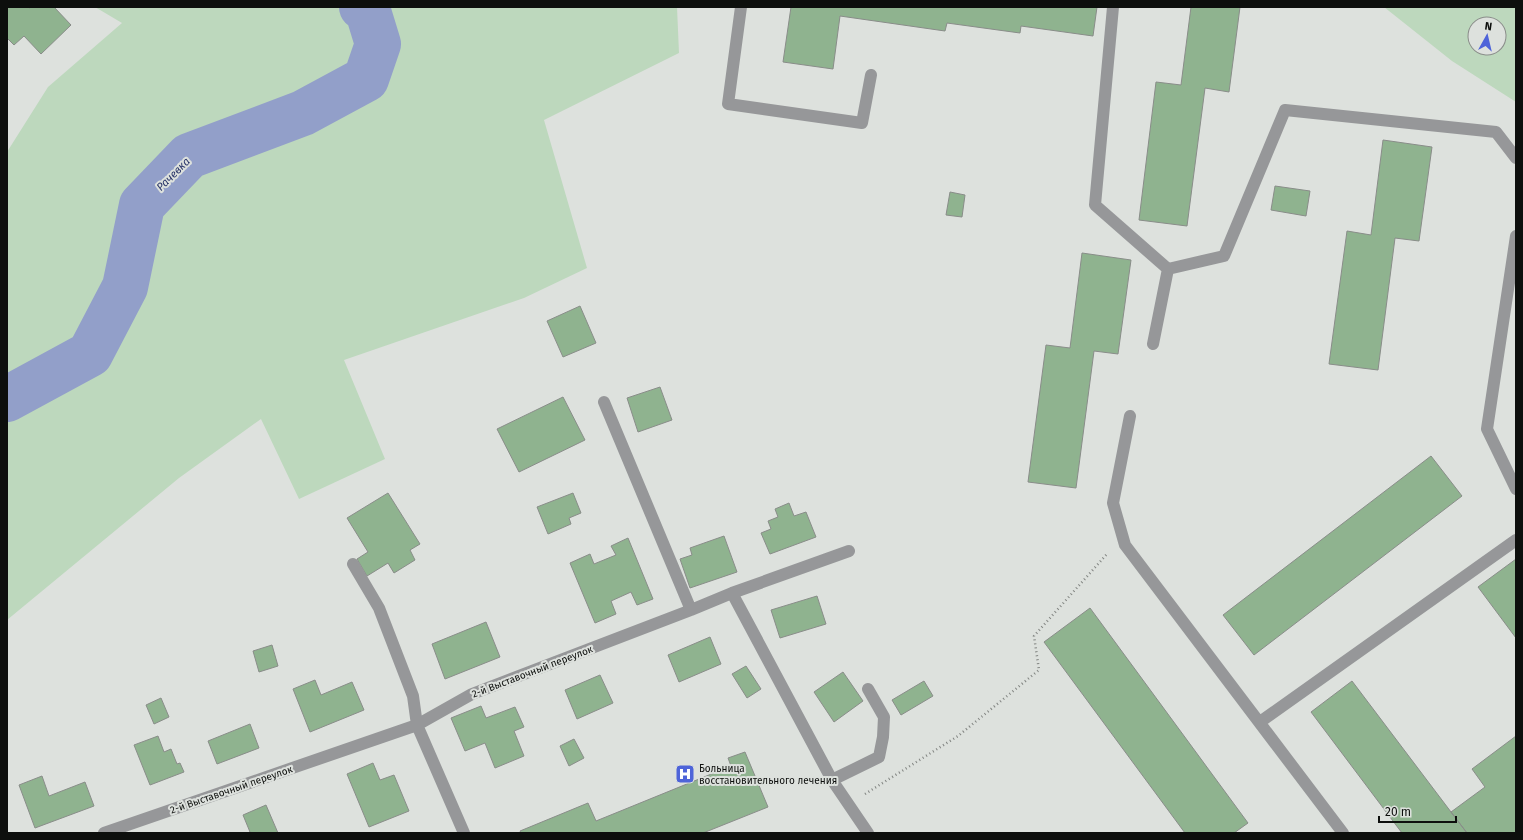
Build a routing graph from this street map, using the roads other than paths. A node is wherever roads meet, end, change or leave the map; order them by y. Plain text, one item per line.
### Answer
1 (740, 7) edge
2 (1113, 7) edge
3 (871, 75) dead end
4 (1516, 158) edge
5 (1516, 236) edge
6 (1168, 269) junction
7 (1512, 286) edge
8 (1153, 344) dead end
9 (604, 402) dead end
10 (1130, 416) dead end
11 (1514, 482) edge
12 (1516, 540) edge
13 (849, 551) dead end
14 (353, 564) dead end
15 (732, 593) junction
16 (691, 610) junction
17 (868, 689) dead end
18 (1260, 722) junction
19 (417, 725) junction
20 (832, 780) junction
21 (104, 833) edge
22 (464, 833) edge
23 (868, 833) edge
24 (1343, 833) edge

1 - 3 street
2 - 6 street
4 - 6 street
5 - 7 street
6 - 8 street
7 - 11 street
9 - 16 street
10 - 18 street
12 - 18 street
13 - 15 street, 2-й Выставочный переулок
14 - 19 street
15 - 16 street, 2-й Выставочный переулок
15 - 20 street
16 - 19 street, 2-й Выставочный переулок
17 - 20 street
18 - 24 street
19 - 21 street, 2-й Выставочный переулок
19 - 22 street
20 - 23 street

